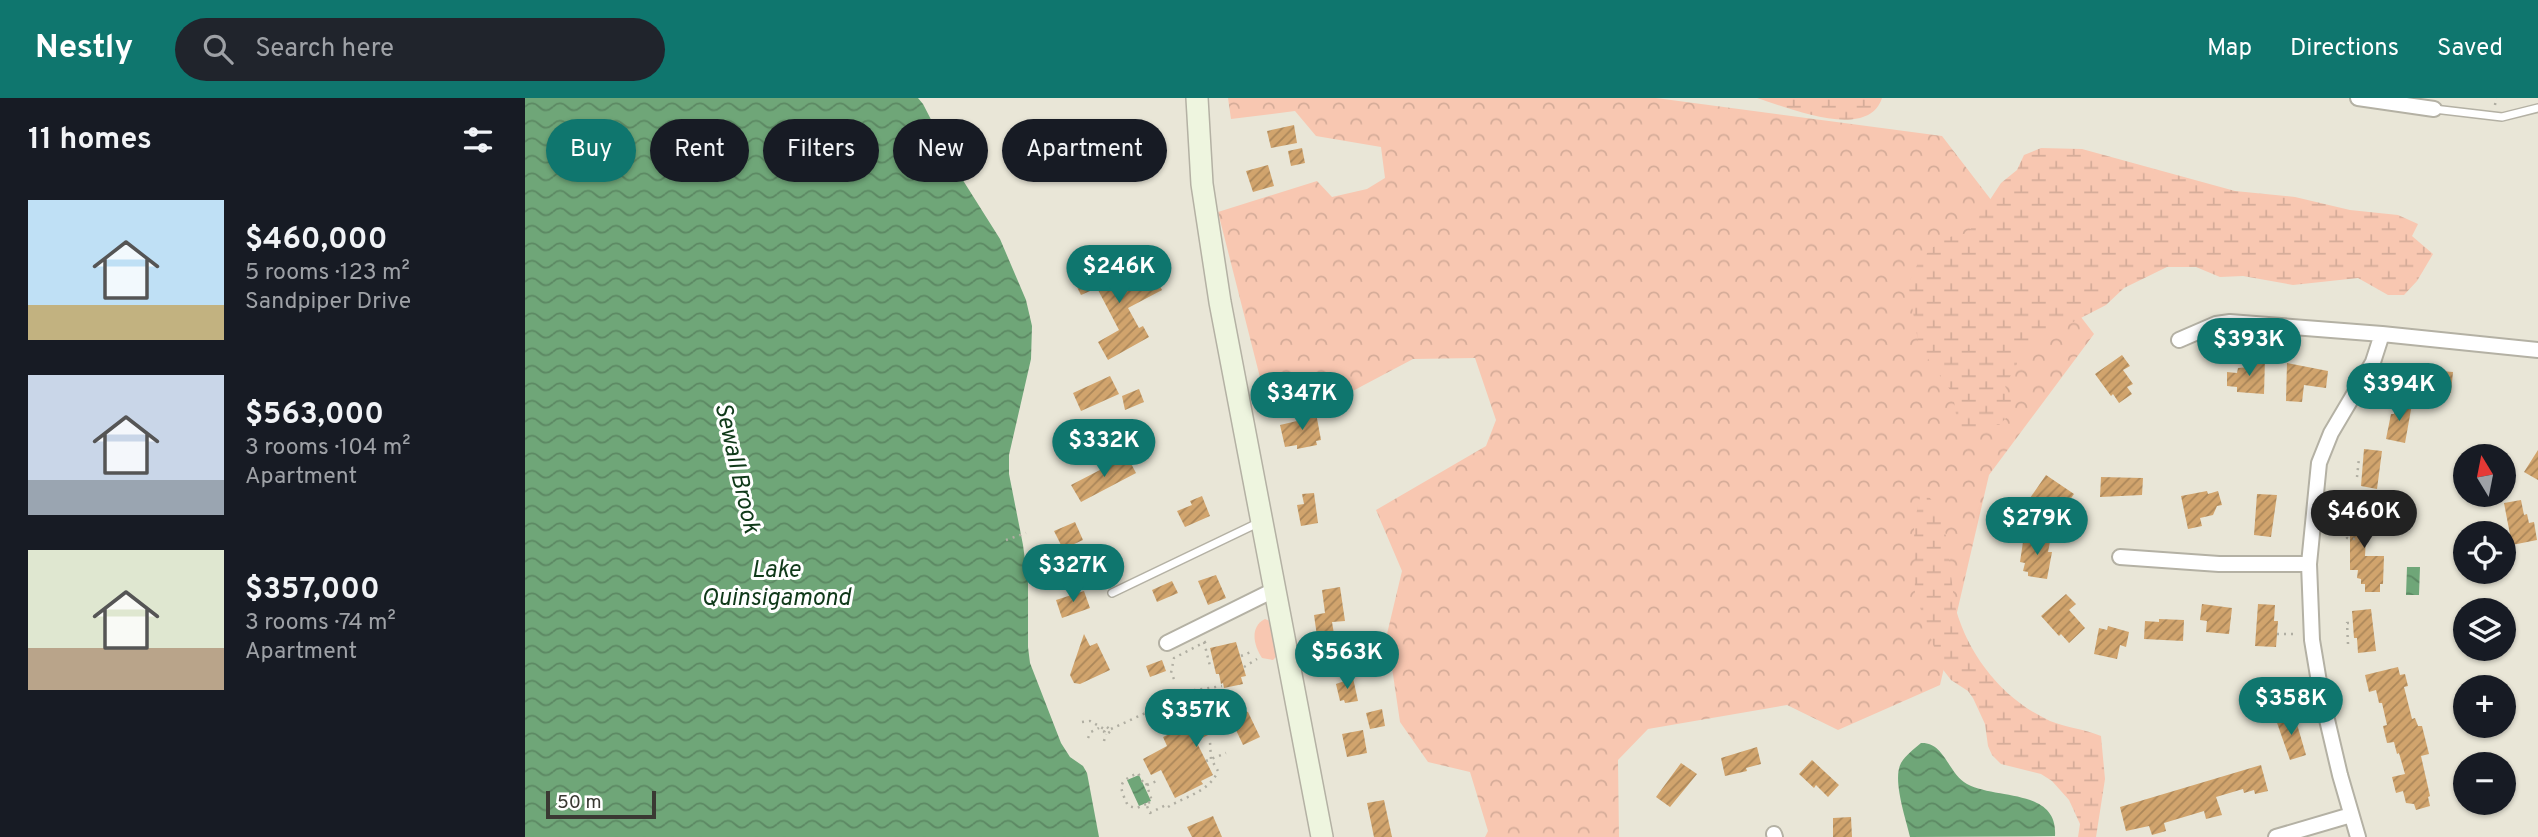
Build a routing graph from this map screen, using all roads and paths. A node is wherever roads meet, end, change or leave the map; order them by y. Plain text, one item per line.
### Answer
1 (1197, 98) edge
2 (2358, 98) edge
3 (2538, 108) edge
4 (2434, 109) joint
5 (2382, 334) junction
6 (2179, 340) dead end
7 (2538, 350) edge
8 (2359, 458) dead end
9 (2357, 477) dead end
10 (2346, 509) dead end
11 (1261, 522) junction
12 (2371, 531) dead end
13 (1026, 533) dead end
14 (1006, 540) dead end
15 (2120, 557) dead end
16 (2309, 564) junction
17 (1274, 590) junction
18 (1112, 593) dead end
19 (2353, 623) dead end
20 (2277, 634) dead end
21 (2297, 634) dead end
22 (1167, 643) dead end
23 (2348, 644) dead end
24 (1253, 651) dead end
25 (1241, 656) dead end
26 (1257, 659) dead end
27 (1210, 666) dead end
28 (1244, 667) dead end
29 (1174, 679) dead end
30 (1222, 686) dead end
31 (1171, 697) dead end
32 (1161, 701) dead end
33 (1168, 703) junction
34 (1174, 704) dead end
35 (1165, 709) dead end
36 (1082, 722) dead end
37 (1099, 728) junction
38 (1105, 731) junction
39 (1088, 738) dead end
40 (1104, 741) dead end
41 (1210, 742) dead end
42 (1226, 753) dead end
43 (1208, 760) junction
44 (1157, 781) dead end
45 (1147, 785) junction
46 (1146, 804) junction
47 (2351, 815) junction
48 (1322, 837) edge
49 (2276, 837) edge
50 (2358, 837) edge

1 - 11 main road
2 - 4 street
3 - 4 lane
5 - 6 street
5 - 7 street
5 - 16 street
8 - 9 path
10 - 12 path
11 - 17 main road
11 - 18 lane
13 - 14 path
15 - 16 street
16 - 47 street
17 - 22 street
17 - 48 main road
19 - 23 path
20 - 21 path
24 - 25 path
26 - 28 path
27 - 29 path
30 - 33 path
31 - 33 path
32 - 33 path
33 - 34 path
33 - 35 path
33 - 38 path
36 - 37 path
37 - 38 path
37 - 39 path
38 - 40 path
41 - 43 path
42 - 43 path
43 - 46 path
44 - 45 path
45 - 46 path
45 - 46 path
47 - 49 street
47 - 50 street

